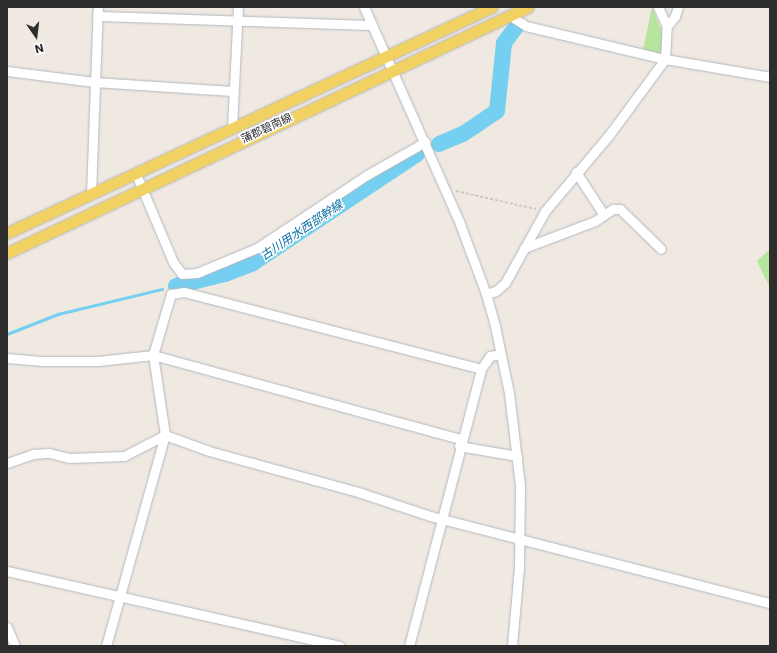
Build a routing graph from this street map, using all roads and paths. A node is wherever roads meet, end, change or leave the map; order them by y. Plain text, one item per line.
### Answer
1 (238, 7) edge
2 (364, 7) edge
3 (492, 7) edge
4 (528, 7) edge
5 (658, 7) edge
6 (678, 7) edge
7 (97, 12) edge
8 (514, 14) junction
9 (238, 22) junction
10 (372, 25) junction
11 (667, 26) junction
12 (387, 58) junction
13 (665, 59) junction
14 (7, 71) edge
15 (394, 71) junction
16 (770, 77) edge
17 (94, 82) junction
18 (232, 91) junction
19 (232, 128) junction
20 (425, 142) junction
21 (576, 172) junction
22 (136, 174) junction
23 (141, 187) junction
24 (445, 189) junction
25 (91, 194) junction
26 (545, 211) junction
27 (604, 216) junction
28 (7, 233) edge
29 (524, 248) junction
30 (661, 249) dead end
31 (7, 253) edge
32 (486, 294) junction
33 (500, 354) junction
34 (153, 355) junction
35 (7, 358) edge
36 (481, 369) junction
37 (165, 435) junction
38 (460, 442) junction
39 (517, 456) junction
40 (7, 463) edge
41 (443, 519) junction
42 (519, 539) junction
43 (7, 571) edge
44 (118, 598) junction
45 (770, 603) edge
46 (7, 627) edge
47 (15, 646) edge
48 (106, 646) edge
49 (340, 646) edge
50 (409, 646) edge
51 (512, 646) edge

1 - 9 street
2 - 10 street
3 - 12 main road, 蒲郡碧南線
4 - 8 main road, 蒲郡碧南線
5 - 11 street
6 - 11 street
7 - 9 street
7 - 17 street
8 - 13 street
8 - 15 main road, 蒲郡碧南線
9 - 10 street
9 - 18 street
10 - 12 street
11 - 13 street
12 - 15 street
12 - 19 main road, 蒲郡碧南線
13 - 16 street
13 - 21 street
14 - 17 street
15 - 20 street
15 - 23 main road, 蒲郡碧南線
17 - 18 street
17 - 25 street
18 - 19 street
19 - 22 main road, 蒲郡碧南線
20 - 23 street
20 - 24 street
21 - 26 street
21 - 27 street
22 - 23 street
22 - 25 main road, 蒲郡碧南線
23 - 31 main road, 蒲郡碧南線
24 - 26 path
24 - 32 street
25 - 28 main road, 蒲郡碧南線
26 - 29 street
27 - 29 street
27 - 30 street
29 - 32 street
32 - 33 street
33 - 36 street
33 - 39 street
34 - 35 street
34 - 36 street
34 - 37 street
34 - 38 street
36 - 38 street
37 - 40 street
37 - 41 street
37 - 44 street
38 - 39 street
38 - 41 street
39 - 42 street
41 - 42 street
41 - 50 street
42 - 45 street
42 - 51 street
43 - 44 street
44 - 48 street
44 - 49 street
46 - 47 street

